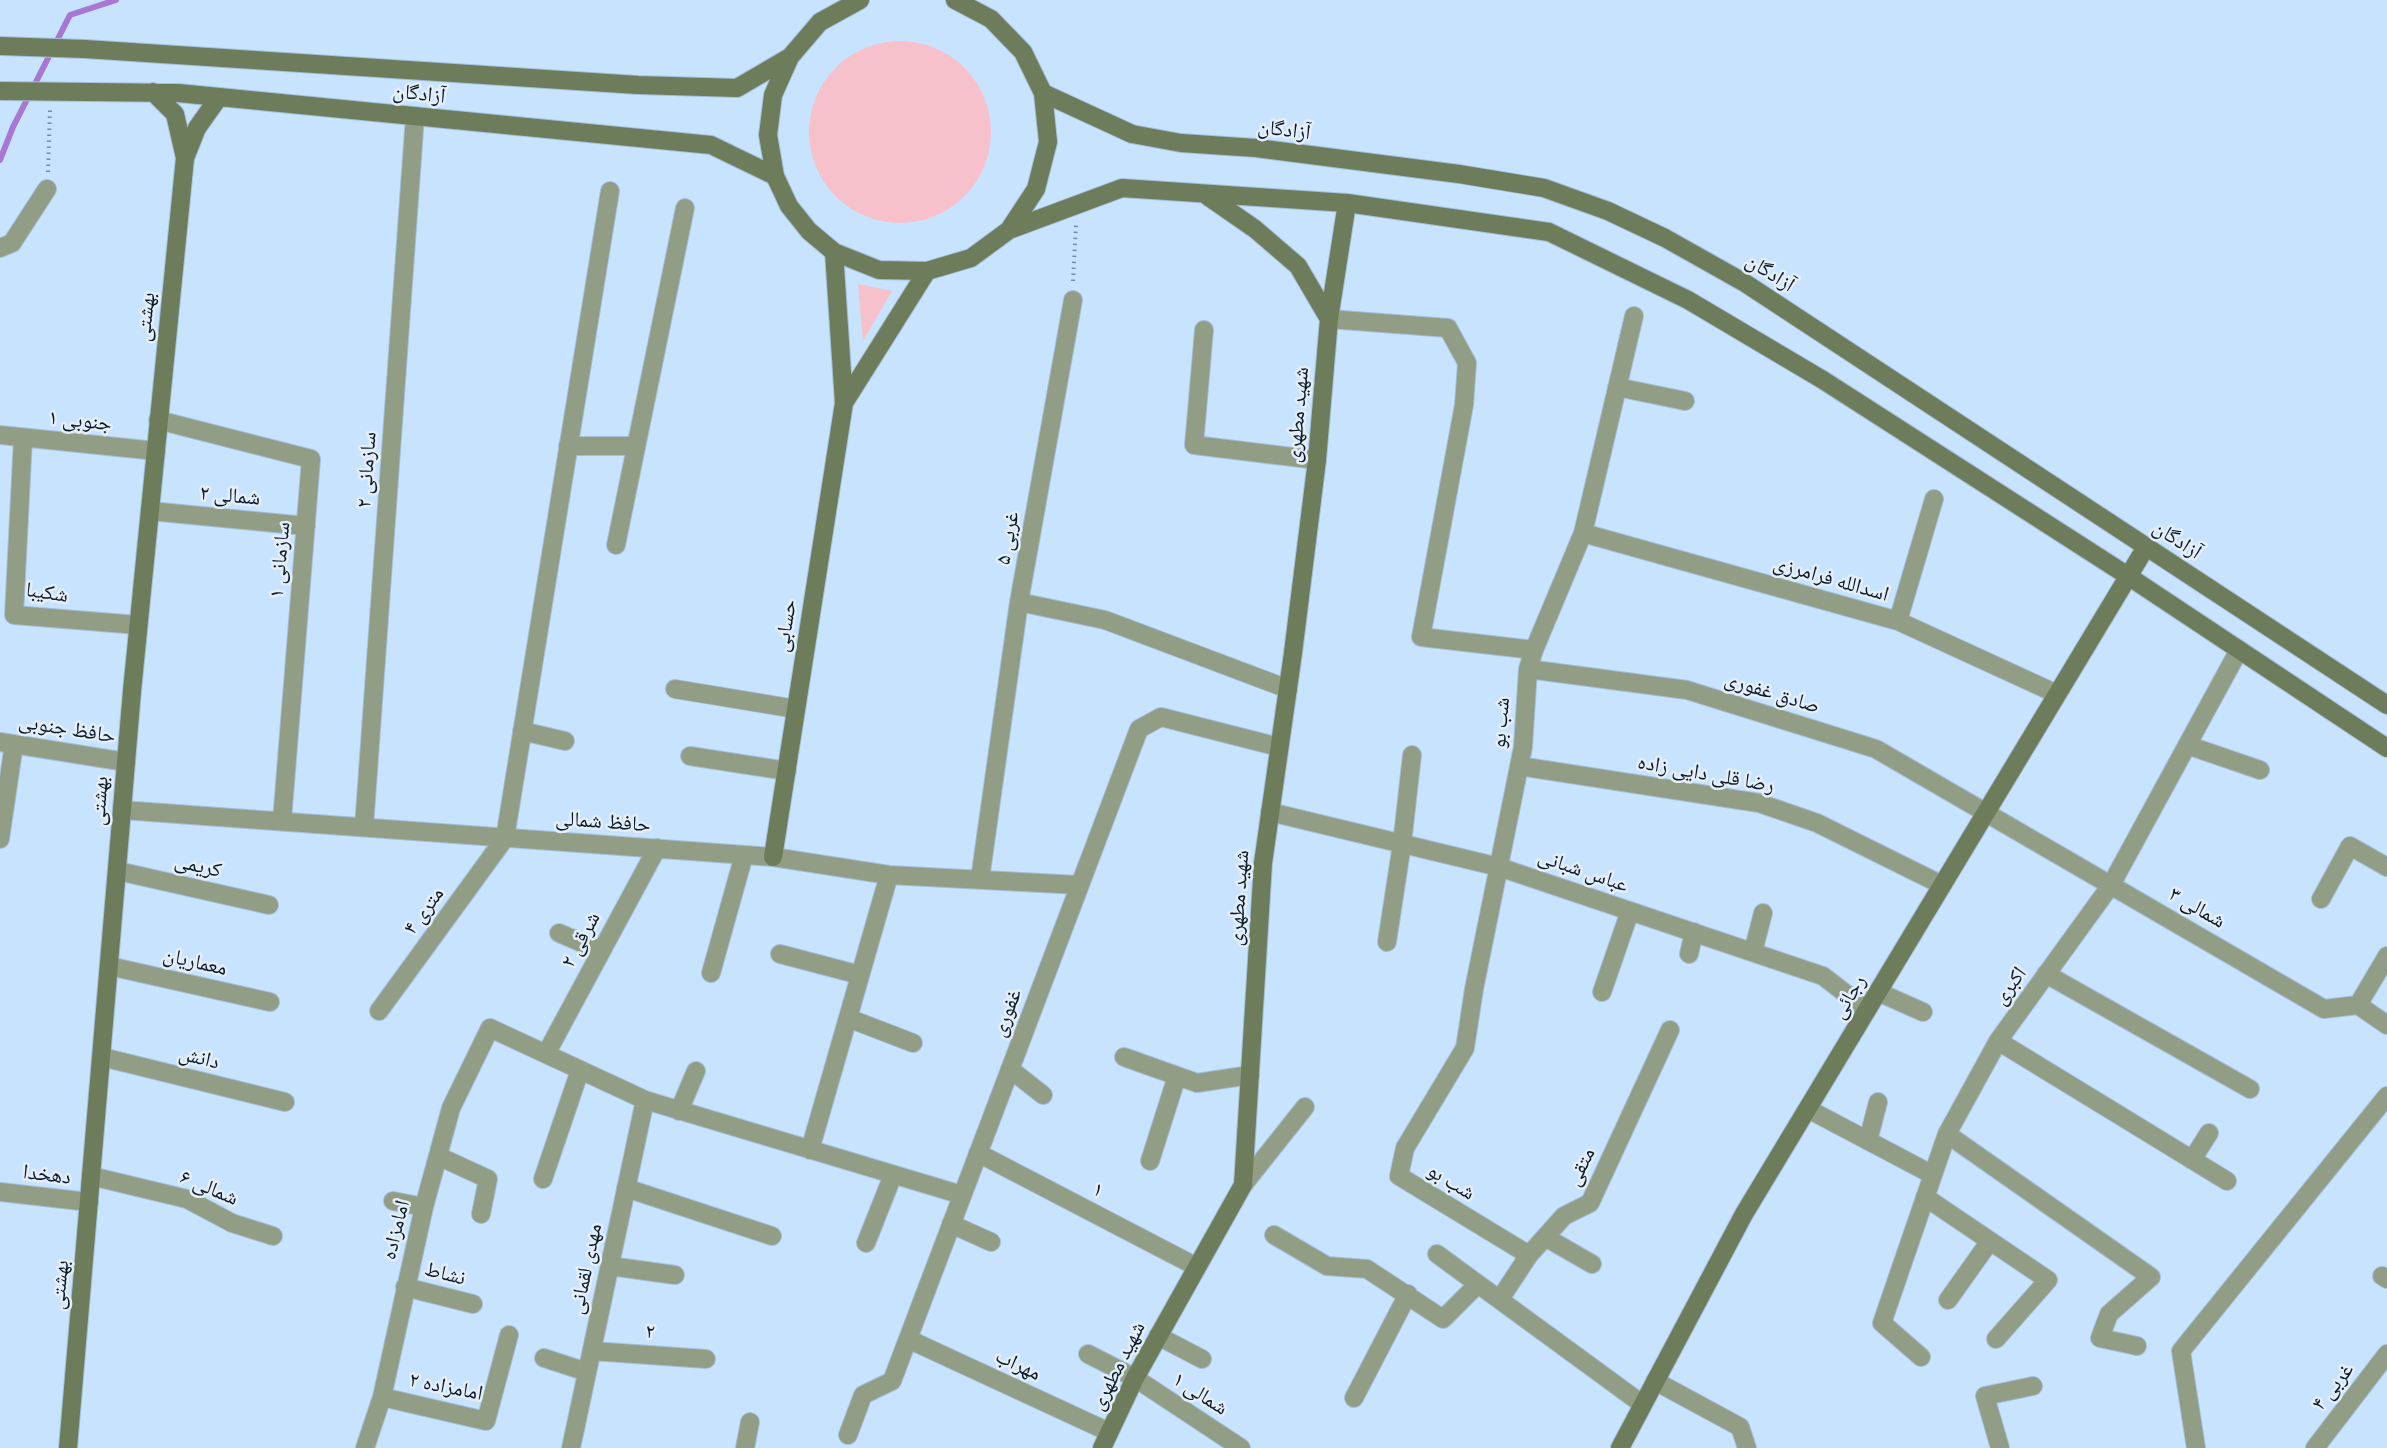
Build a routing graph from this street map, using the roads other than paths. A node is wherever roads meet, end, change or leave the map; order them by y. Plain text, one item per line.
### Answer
1 (860, 0) edge
2 (955, 0) edge
3 (7, 46) edge
4 (790, 57) junction
5 (4, 91) edge
6 (153, 92) junction
7 (1043, 93) junction
8 (219, 97) junction
9 (415, 116) junction
10 (185, 158) junction
11 (775, 176) junction
12 (48, 189) road end
13 (610, 191) dead end
14 (1204, 194) junction
15 (1347, 203) junction
16 (685, 208) dead end
17 (1009, 230) junction
18 (0, 248) edge
19 (834, 252) junction
20 (927, 271) junction
21 (1073, 300) road end
22 (1634, 316) dead end
23 (1329, 319) junction
24 (1204, 330) dead end
25 (1617, 387) junction
26 (1685, 401) dead end
27 (844, 403) junction
28 (158, 420) junction
29 (0, 435) edge
30 (23, 438) junction
31 (568, 446) junction
32 (636, 446) junction
33 (156, 451) junction
34 (1317, 460) junction
35 (1934, 499) dead end
36 (150, 512) junction
37 (306, 526) junction
38 (1582, 532) junction
39 (616, 545) dead end
40 (2146, 547) junction
41 (2128, 576) junction
42 (1019, 602) junction
43 (1898, 621) junction
44 (138, 625) junction
45 (1534, 650) junction
46 (2239, 650) junction
47 (1528, 669) junction
48 (1288, 689) junction
49 (675, 690) dead end
50 (2057, 694) junction
51 (2387, 705) edge
52 (796, 709) junction
53 (522, 731) junction
54 (565, 741) dead end
55 (7, 743) edge
56 (2187, 745) junction
57 (1279, 747) junction
58 (2387, 748) edge
59 (1412, 755) dead end
60 (690, 756) dead end
61 (126, 762) junction
62 (1519, 766) junction
63 (2260, 770) dead end
64 (787, 771) junction
65 (122, 810) junction
66 (1270, 812) junction
67 (1987, 812) junction
68 (282, 821) junction
69 (364, 827) junction
70 (505, 838) junction
71 (0, 839) edge
72 (1402, 844) junction
73 (657, 848) junction
74 (744, 855) junction
75 (773, 857) junction
76 (1499, 867) junction
77 (2387, 867) edge
78 (118, 872) junction
79 (889, 874) junction
80 (980, 879) junction
81 (1079, 885) junction
82 (1942, 885) junction
83 (2111, 885) junction
84 (2321, 899) dead end
85 (269, 905) dead end
86 (1630, 911) junction
87 (1763, 913) dead end
88 (559, 933) dead end
89 (1694, 933) junction
90 (1387, 942) dead end
91 (601, 951) junction
92 (1753, 952) junction
93 (780, 954) dead end
94 (1689, 954) dead end
95 (2387, 956) edge
96 (109, 966) junction
97 (711, 973) dead end
98 (2046, 974) junction
99 (860, 975) junction
100 (1602, 992) dead end
101 (1878, 992) junction
102 (270, 1002) dead end
103 (2358, 1005) junction
104 (1867, 1010) junction
105 (379, 1011) dead end
106 (1923, 1012) dead end
107 (848, 1018) junction
108 (2387, 1026) edge
109 (1670, 1030) dead end
110 (1998, 1041) junction
111 (914, 1043) dead end
112 (546, 1054) junction
113 (102, 1057) junction
114 (1124, 1057) dead end
115 (1010, 1069) junction
116 (580, 1070) junction
117 (696, 1071) dead end
118 (1250, 1075) junction
119 (1177, 1076) junction
120 (2250, 1089) dead end
121 (1043, 1095) dead end
122 (2387, 1096) edge
123 (645, 1100) junction
124 (285, 1102) dead end
125 (1878, 1102) dead end
126 (1305, 1107) dead end
127 (1808, 1109) junction
128 (679, 1111) junction
129 (2209, 1133) dead end
130 (1947, 1134) junction
131 (1868, 1141) junction
132 (810, 1150) junction
133 (978, 1153) junction
134 (438, 1156) junction
135 (2193, 1160) junction
136 (1150, 1161) dead end
137 (893, 1175) junction
138 (1933, 1175) junction
139 (92, 1176) junction
140 (543, 1179) dead end
141 (2227, 1181) dead end
142 (1243, 1185) junction
143 (626, 1188) junction
144 (0, 1192) edge
145 (962, 1195) junction
146 (1925, 1197) junction
147 (393, 1201) dead end
148 (89, 1202) junction
149 (424, 1207) junction
150 (481, 1214) dead end
151 (951, 1224) junction
152 (1274, 1235) dead end
153 (273, 1236) dead end
154 (772, 1236) dead end
155 (1545, 1237) junction
156 (1990, 1241) junction
157 (991, 1242) dead end
158 (866, 1243) dead end
159 (1437, 1254) dead end
160 (1529, 1255) junction
161 (1592, 1264) dead end
162 (610, 1266) junction
163 (1197, 1267) junction
164 (675, 1275) dead end
165 (1478, 1284) junction
166 (405, 1287) junction
167 (1408, 1294) junction
168 (1500, 1299) junction
169 (1948, 1300) dead end
170 (473, 1304) dead end
171 (509, 1335) dead end
172 (1158, 1336) junction
173 (908, 1339) junction
174 (1996, 1339) dead end
175 (2137, 1346) dead end
176 (592, 1351) junction
177 (1088, 1354) dead end
178 (2387, 1354) edge
179 (1921, 1357) dead end
180 (544, 1358) dead end
181 (706, 1359) dead end
182 (1202, 1359) dead end
183 (587, 1372) junction
184 (1135, 1378) junction
185 (1655, 1381) junction
186 (2033, 1386) dead end
187 (382, 1397) junction
188 (1354, 1398) dead end
189 (1642, 1404) junction
190 (750, 1422) dead end
191 (848, 1435) dead end
192 (1106, 1440) edge
193 (68, 1448) edge
194 (365, 1448) edge
195 (571, 1448) edge
196 (745, 1448) edge
197 (1241, 1448) edge
198 (1620, 1448) edge
199 (1748, 1448) edge
200 (2000, 1448) edge
201 (2196, 1448) edge
202 (2315, 1448) edge

1 - 4 main road
2 - 7 main road
3 - 4 main road
4 - 11 main road
5 - 6 main road, آزادگان
6 - 8 main road, آزادگان
6 - 10 main road
7 - 17 main road
7 - 40 main road, آزادگان
8 - 9 main road, آزادگان
8 - 10 main road
9 - 11 main road, آزادگان
9 - 69 street, سازمانی ۲
10 - 28 main road, بهشتی
11 - 19 main road
12 - 18 street
13 - 31 street
14 - 15 main road
14 - 17 main road
14 - 23 main road
15 - 23 main road, شهید مطهری
15 - 41 main road
16 - 32 street
17 - 20 main road
19 - 20 main road
19 - 27 main road, حسابی
20 - 27 main road, حسابی
21 - 42 street, ۵ غربی
22 - 25 street, شب بو
23 - 34 main road, شهید مطهری
23 - 45 street
24 - 34 street
25 - 26 street
25 - 38 street, شب بو
27 - 52 main road, حسابی
28 - 33 main road, بهشتی
28 - 37 street, سازمانی ۱
29 - 30 street, ۱ جنوبی
30 - 33 street, ۱ جنوبی
30 - 44 street, شکیبا
31 - 32 street
31 - 53 street
32 - 39 street
33 - 36 main road, بهشتی
34 - 48 main road, شهید مطهری
35 - 43 street
36 - 37 street, شمالی ۲
36 - 44 main road, بهشتی
37 - 68 street, سازمانی ۱
38 - 43 street, اسدالله فرامرزی
38 - 45 street, شب بو
40 - 41 main road, رجائی
40 - 51 main road, آزادگان
41 - 46 main road
41 - 50 main road, رجائی
42 - 48 street
42 - 80 street, ۵ غربی
43 - 50 street, اسدالله فرامرزی
44 - 61 main road, بهشتی
45 - 47 street, شب بو
46 - 56 street, اکبری
46 - 58 main road
47 - 62 street, شب بو
47 - 67 street, صادق غفوری
48 - 57 main road, شهید مطهری
49 - 52 street
50 - 67 main road, رجائی
52 - 64 main road, حسابی
53 - 54 street
53 - 70 street
55 - 61 street, حافظ جنوبی
55 - 71 street
56 - 63 street
56 - 83 street, اکبری
57 - 66 main road, شهید مطهری
57 - 81 street, غفوری
59 - 72 street
60 - 64 street
61 - 65 main road, بهشتی
62 - 76 street, شب بو
62 - 82 street, رضا قلی دایی زاده
64 - 75 main road, حسابی
65 - 68 street, حافظ شمالی
65 - 78 main road, بهشتی
66 - 72 street, عباس شبانی
66 - 118 main road, شهید مطهری
67 - 82 main road, رجائی
67 - 83 street, ۳ شمالی
68 - 69 street, حافظ شمالی
69 - 70 street, حافظ شمالی
70 - 73 street, حافظ شمالی
70 - 105 street, ۴ متری
72 - 76 street, عباس شبانی
72 - 90 street
73 - 74 street, حافظ شمالی
73 - 91 street, ۲ شرقی
74 - 75 street, حافظ شمالی
74 - 97 street
75 - 79 street, حافظ شمالی
76 - 86 street, عباس شبانی
76 - 160 street, شب بو
77 - 84 street
78 - 85 street, کریمی
78 - 96 main road, بهشتی
79 - 80 street, حافظ شمالی
79 - 99 street
80 - 81 street, حافظ شمالی
81 - 115 street, غفوری
82 - 101 main road, رجائی
83 - 98 street, اکبری
83 - 103 street, ۳ شمالی
86 - 89 street, عباس شبانی
86 - 100 street
87 - 92 street
88 - 91 street
89 - 92 street, عباس شبانی
89 - 94 street
91 - 112 street, ۲ شرقی
92 - 104 street, عباس شبانی
93 - 99 street
95 - 103 street
96 - 102 street, معماریان
96 - 113 main road, بهشتی
98 - 110 street, اکبری
98 - 120 street
99 - 107 street
101 - 104 main road, رجائی
101 - 106 street
103 - 108 street
104 - 127 main road, رجائی
107 - 111 street
107 - 132 street
109 - 155 street, متقی
110 - 130 street, اکبری
110 - 135 street
112 - 116 street
112 - 134 street, امامزاده
113 - 124 street, دانش
113 - 139 main road, بهشتی
114 - 119 street
115 - 121 street
115 - 133 street, غفوری
116 - 123 street
116 - 140 street
117 - 128 street
118 - 119 street
118 - 142 main road, شهید مطهری
119 - 136 street
122 - 201 street
123 - 128 street
123 - 143 street, مهدی لقمانی
125 - 131 street
126 - 142 street
127 - 131 street
127 - 185 main road, رجائی
128 - 132 street
129 - 135 street
130 - 138 street, اکبری
130 - 175 street
131 - 138 street
132 - 137 street
133 - 145 street, غفوری
133 - 163 street, ۱
134 - 149 street, امامزاده
134 - 150 street
135 - 141 street
137 - 145 street
137 - 158 street
138 - 146 street, اکبری
139 - 148 main road, بهشتی
139 - 153 street, شمالی ۶
142 - 163 main road, شهید مطهری
143 - 154 street
143 - 162 street, مهدی لقمانی
144 - 148 street, دهخدا
145 - 151 street, غفوری
146 - 156 street
146 - 179 street, اکبری
147 - 149 street
148 - 193 main road, بهشتی
149 - 166 street, امامزاده
151 - 157 street
151 - 173 street, غفوری
152 - 167 street
155 - 160 street, متقی
155 - 161 street
156 - 169 street
156 - 174 street
159 - 165 street
160 - 168 street, متقی
162 - 164 street
162 - 176 street, مهدی لقمانی
163 - 172 main road, شهید مطهری
165 - 167 street
165 - 168 street
166 - 170 street, نشاط
166 - 187 street, امامزاده
167 - 188 street
168 - 189 street
171 - 187 street, امامزاده ۲
172 - 182 street
172 - 184 main road, شهید مطهری
173 - 191 street, غفوری
173 - 192 street, مهراب
176 - 181 street, ۲
176 - 183 street, مهدی لقمانی
177 - 184 street, ۱ شمالی
178 - 202 street, ۴ غربی
180 - 183 street
183 - 195 street, مهدی لقمانی
184 - 192 main road, شهید مطهری
184 - 197 street, ۱ شمالی
185 - 189 main road, رجائی
185 - 199 street
186 - 200 street
187 - 194 street, امامزاده
189 - 198 main road, رجائی
190 - 196 street

